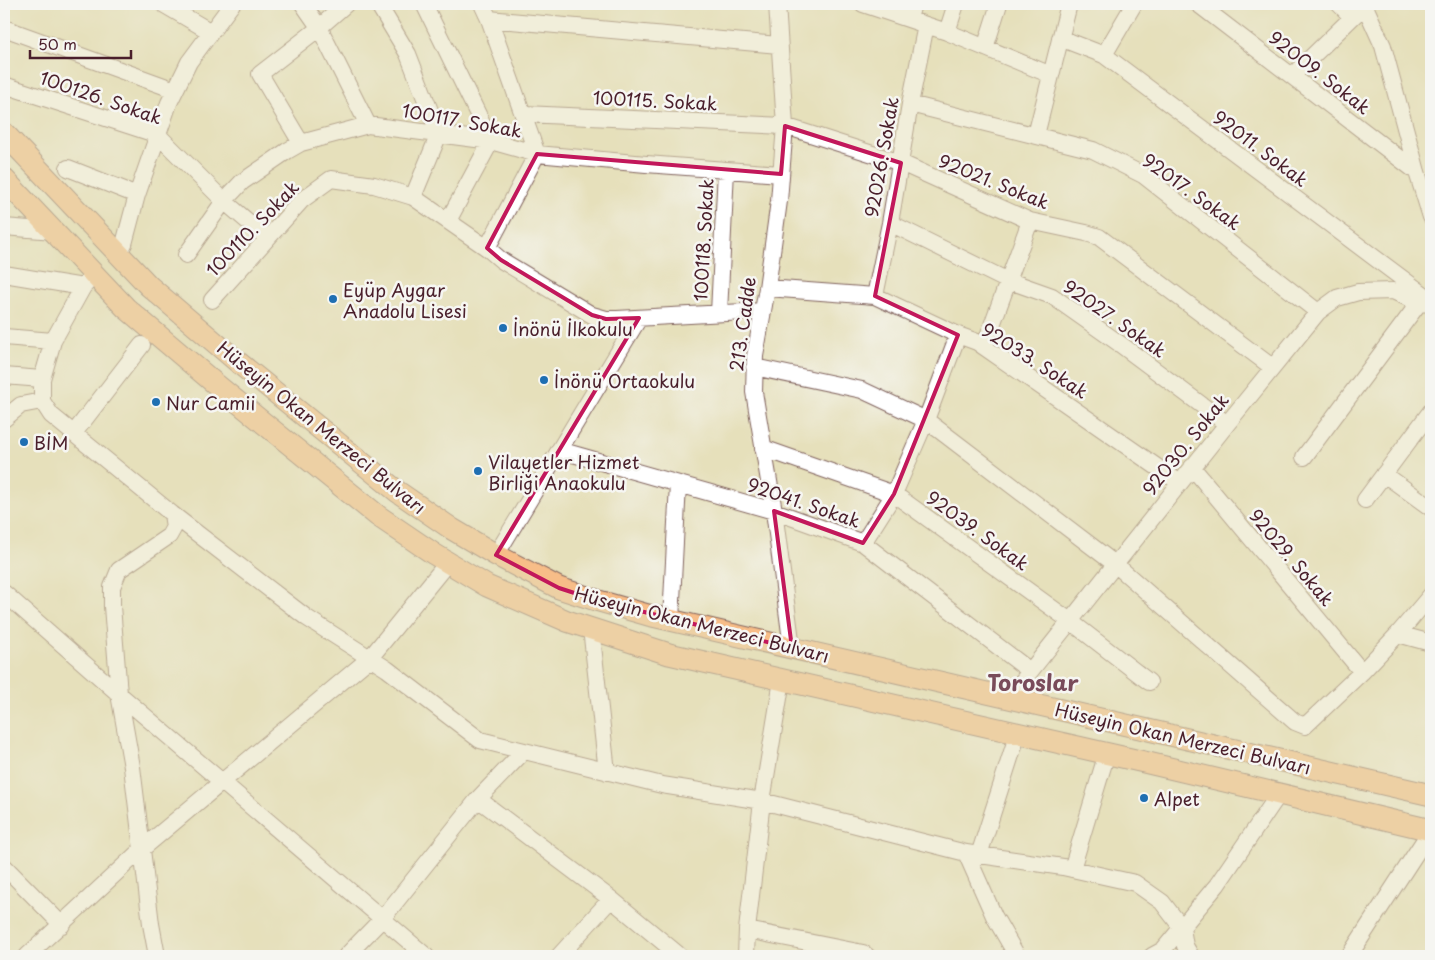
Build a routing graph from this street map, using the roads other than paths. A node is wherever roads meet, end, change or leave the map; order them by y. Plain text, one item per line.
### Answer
1 (163, 4) edge
2 (232, 4) edge
3 (303, 4) edge
4 (346, 4) edge
5 (378, 4) edge
6 (424, 4) edge
7 (482, 4) edge
8 (777, 4) edge
9 (863, 4) edge
10 (956, 4) edge
11 (999, 4) edge
12 (1069, 4) edge
13 (1134, 4) edge
14 (1198, 4) edge
15 (1339, 4) edge
16 (1364, 4) edge
17 (911, 12) edge
18 (1352, 17) junction
19 (489, 19) junction
20 (926, 25) junction
21 (319, 27) junction
22 (4, 28) edge
23 (211, 32) junction
24 (948, 32) junction
25 (1060, 38) junction
26 (779, 45) junction
27 (986, 48) junction
28 (1104, 55) junction
29 (1051, 75) junction
30 (1292, 76) junction
31 (4, 85) edge
32 (175, 90) junction
33 (910, 104) junction
34 (524, 114) junction
35 (368, 125) junction
36 (785, 126) junction
37 (4, 133) edge
38 (439, 134) junction
39 (158, 135) junction
40 (1036, 135) junction
41 (491, 141) junction
42 (301, 143) junction
43 (537, 154) junction
44 (900, 163) junction
45 (68, 168) dead end
46 (726, 170) junction
47 (1417, 172) junction
48 (781, 174) junction
49 (4, 179) edge
50 (137, 195) junction
51 (413, 197) junction
52 (224, 201) junction
53 (1431, 217) edge
54 (448, 221) junction
55 (1030, 222) junction
56 (890, 223) junction
57 (4, 227) edge
58 (54, 231) junction
59 (267, 238) junction
60 (124, 244) dead end
61 (487, 248) junction
62 (186, 255) dead end
63 (4, 274) edge
64 (89, 280) junction
65 (1008, 280) junction
66 (767, 288) junction
67 (875, 296) junction
68 (212, 300) dead end
69 (1427, 302) edge
70 (762, 311) junction
71 (1318, 312) junction
72 (719, 313) junction
73 (639, 318) junction
74 (958, 335) junction
75 (4, 337) edge
76 (53, 341) junction
77 (142, 345) dead end
78 (984, 347) junction
79 (754, 367) junction
80 (1272, 368) junction
81 (4, 376) edge
82 (42, 379) junction
83 (42, 401) junction
84 (1429, 418) edge
85 (4, 419) edge
86 (926, 420) junction
87 (1227, 424) junction
88 (74, 433) junction
89 (763, 448) junction
90 (559, 450) junction
91 (1304, 458) dead end
92 (1192, 467) junction
93 (1384, 474) junction
94 (1180, 483) junction
95 (678, 484) junction
96 (894, 494) junction
97 (1365, 500) dead end
98 (1431, 508) edge
99 (774, 511) junction
100 (172, 514) junction
101 (863, 543) junction
102 (496, 555) junction
103 (448, 562) junction
104 (1115, 564) junction
105 (4, 593) edge
106 (1431, 595) edge
107 (671, 620) junction
108 (1070, 621) junction
109 (591, 628) junction
110 (1398, 634) junction
111 (1431, 643) edge
112 (792, 648) junction
113 (370, 658) junction
114 (1030, 671) junction
115 (1362, 672) junction
116 (782, 680) junction
117 (1149, 682) dead end
118 (118, 694) junction
119 (1009, 698) junction
120 (1018, 733) junction
121 (523, 752) junction
122 (1107, 753) junction
123 (606, 772) junction
124 (222, 782) junction
125 (1279, 794) junction
126 (1431, 795) edge
127 (478, 799) junction
128 (762, 801) junction
129 (1431, 830) edge
130 (143, 848) junction
131 (973, 854) junction
132 (4, 866) edge
133 (1072, 869) junction
134 (611, 899) junction
135 (382, 919) junction
136 (62, 924) junction
137 (1182, 928) junction
138 (747, 930) junction
139 (27, 956) edge
140 (157, 956) edge
141 (346, 956) edge
142 (426, 956) edge
143 (559, 956) edge
144 (680, 956) edge
145 (746, 956) edge
146 (866, 956) edge
147 (1017, 956) edge
148 (1152, 956) edge
149 (1191, 956) edge
150 (1349, 956) edge

1 - 23 street
2 - 23 street
3 - 21 street
4 - 21 street
5 - 38 street
6 - 41 street
7 - 19 street
8 - 26 street, 213. Cadde
9 - 17 street
10 - 24 street
11 - 27 street
12 - 25 street
13 - 28 street
14 - 30 street, 92009. Sokak
15 - 18 street
16 - 18 street
16 - 47 street
17 - 20 street
18 - 30 street
19 - 26 street
19 - 34 street
20 - 24 street
20 - 33 street, 92026. Sokak
21 - 35 street
21 - 42 street
22 - 32 street
23 - 32 street
24 - 27 street
25 - 28 street, 92011. Sokak
25 - 29 street
26 - 36 street, 213. Cadde
27 - 29 street
28 - 69 street, 92011. Sokak
29 - 40 street
30 - 47 street, 92009. Sokak
31 - 39 street, 100126. Sokak
32 - 39 street
33 - 40 street, 92017. Sokak
33 - 44 street, 92026. Sokak
34 - 36 street, 100115. Sokak
34 - 43 street
35 - 38 street, 100117. Sokak
35 - 42 street, 100117. Sokak
36 - 44 street, 92021. Sokak
36 - 48 street, 213. Cadde
37 - 102 main road, Hüseyin Okan Merzeci Bulvarı
38 - 41 street, 100117. Sokak
38 - 51 street
39 - 50 street
39 - 52 street, 100126. Sokak
40 - 71 street, 92017. Sokak
41 - 43 street, 100117. Sokak
41 - 54 street
42 - 52 street, 100117. Sokak
43 - 46 street, 100117. Sokak
43 - 61 street
44 - 55 street, 92021. Sokak
44 - 56 street, 92026. Sokak
45 - 50 street
46 - 48 street, 100117. Sokak
46 - 72 street, 100118. Sokak
47 - 53 street
48 - 66 street, 213. Cadde
49 - 58 main road, Hüseyin Okan Merzeci Bulvarı
50 - 60 street
51 - 54 street, 100110. Sokak
51 - 59 street, 100110. Sokak
52 - 59 street, 100126. Sokak
52 - 62 street, 100117. Sokak
54 - 61 street, 100110. Sokak
55 - 65 street
55 - 80 street, 92021. Sokak
56 - 65 street, 92027. Sokak
56 - 67 street, 92026. Sokak
57 - 58 street
58 - 64 main road, Hüseyin Okan Merzeci Bulvarı
59 - 68 street, 100110. Sokak
61 - 73 street, 100118. Sokak
63 - 64 street
64 - 76 street
64 - 103 main road, Hüseyin Okan Merzeci Bulvarı
65 - 78 street
65 - 87 street, 92027. Sokak
66 - 67 street, 92033. Sokak
66 - 70 street, 213. Cadde
67 - 74 street, 92033. Sokak
69 - 71 street, 92030. Sokak
69 - 91 street
70 - 72 street, 100118. Sokak
70 - 79 street, 213. Cadde
71 - 80 street, 92030. Sokak
72 - 73 street, 100118. Sokak
73 - 90 street
74 - 78 street, 92033. Sokak
74 - 86 street
75 - 76 street
76 - 82 street
77 - 88 street
78 - 94 street, 92033. Sokak
79 - 86 street
79 - 89 street, 213. Cadde
80 - 87 street, 92030. Sokak
81 - 82 street
82 - 83 street
83 - 85 street
83 - 88 street
84 - 93 street
86 - 96 street
86 - 104 street
87 - 92 street, 92030. Sokak
88 - 100 street
89 - 96 street, 92039. Sokak
89 - 99 street, 213. Cadde
90 - 95 street, 92041. Sokak
90 - 102 street
92 - 94 street, 92030. Sokak
92 - 115 street, 92029. Sokak
93 - 97 street
93 - 98 street
94 - 104 street, 92030. Sokak
95 - 99 street, 92041. Sokak
95 - 107 street
96 - 101 street
96 - 108 street, 92039. Sokak
99 - 101 street, 92041. Sokak
99 - 112 street, 213. Cadde
100 - 113 street
100 - 118 street
101 - 114 street, 92041. Sokak
102 - 107 main road, Hüseyin Okan Merzeci Bulvarı
103 - 109 main road, Hüseyin Okan Merzeci Bulvarı
103 - 113 street
104 - 108 street, 92030. Sokak
104 - 115 street
105 - 118 street
106 - 110 street
107 - 112 main road, Hüseyin Okan Merzeci Bulvarı
108 - 114 street, 92030. Sokak
108 - 117 street, 92039. Sokak
109 - 116 main road, Hüseyin Okan Merzeci Bulvarı
109 - 123 street
110 - 111 street
110 - 115 street
112 - 119 main road, Hüseyin Okan Merzeci Bulvarı
113 - 121 street
113 - 124 street
114 - 119 street, 92030. Sokak
116 - 120 main road, Hüseyin Okan Merzeci Bulvarı
116 - 128 street
118 - 124 street
118 - 130 street
119 - 126 main road, Hüseyin Okan Merzeci Bulvarı
120 - 122 main road, Hüseyin Okan Merzeci Bulvarı
120 - 131 street
121 - 123 street
121 - 127 street
122 - 125 main road, Hüseyin Okan Merzeci Bulvarı
122 - 133 street
123 - 128 street
124 - 130 street
124 - 135 street
125 - 129 main road, Hüseyin Okan Merzeci Bulvarı
125 - 137 street
127 - 134 street
127 - 135 street
128 - 131 street
128 - 138 street
129 - 150 street
130 - 136 street
130 - 140 street
131 - 133 street
131 - 147 street
132 - 136 street
133 - 137 street
134 - 143 street
134 - 144 street
135 - 141 street
135 - 142 street
136 - 139 street
137 - 148 street
137 - 149 street
138 - 145 street
138 - 146 street

